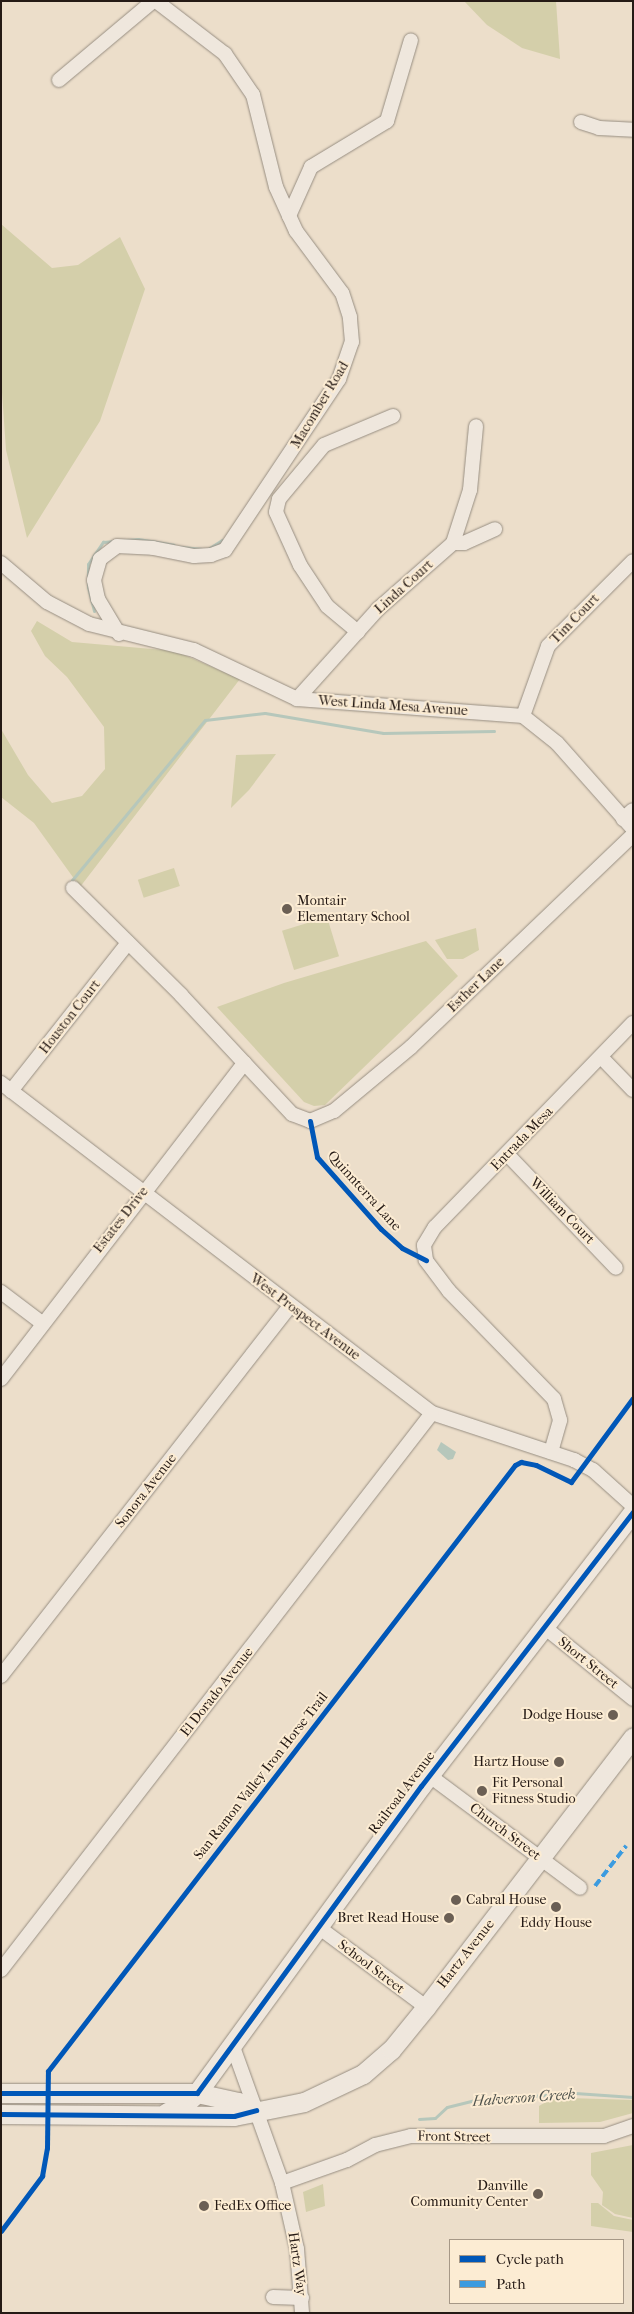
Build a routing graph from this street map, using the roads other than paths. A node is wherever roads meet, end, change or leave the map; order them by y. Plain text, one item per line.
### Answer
1 (155, 1) edge
2 (411, 40) dead end
3 (59, 80) dead end
4 (581, 122) dead end
5 (633, 130) edge
6 (289, 216) junction
7 (393, 416) dead end
8 (476, 426) dead end
9 (495, 529) dead end
10 (453, 543) junction
11 (633, 561) edge
12 (1, 563) edge
13 (358, 632) junction
14 (119, 634) junction
15 (297, 699) junction
16 (523, 716) junction
17 (630, 819) edge
18 (633, 835) edge
19 (73, 888) dead end
20 (128, 943) junction
21 (633, 1023) edge
22 (601, 1057) junction
23 (244, 1063) junction
24 (6, 1087) edge
25 (633, 1090) edge
26 (508, 1155) junction
27 (142, 1192) junction
28 (616, 1268) dead end
29 (1, 1292) edge
30 (290, 1306) junction
31 (42, 1323) junction
32 (1, 1379) edge
33 (432, 1413) junction
34 (551, 1452) junction
35 (633, 1506) edge
36 (633, 1512) edge
37 (543, 1626) junction
38 (1, 1676) edge
39 (633, 1699) edge
40 (633, 1737) edge
41 (430, 1776) junction
42 (540, 1859) junction
43 (580, 1888) dead end
44 (316, 1926) junction
45 (1, 1970) edge
46 (426, 2007) junction
47 (232, 2044) junction
48 (1, 2093) edge
49 (197, 2094) junction
50 (256, 2110) junction
51 (1, 2114) edge
52 (163, 2114) junction
53 (633, 2126) edge
54 (282, 2183) junction
55 (274, 2298) dead end
56 (302, 2298) junction
57 (302, 2313) edge

1 - 3 street
1 - 6 street, Macomber Road
2 - 6 street
4 - 5 street
6 - 14 street, Macomber Road
7 - 13 street
8 - 10 street
9 - 10 street, Linda Court
10 - 13 street, Linda Court
11 - 16 street, Tim Court
12 - 14 street, West Linda Mesa Avenue
13 - 15 street, Linda Court
14 - 15 street, West Linda Mesa Avenue
15 - 16 street, West Linda Mesa Avenue
16 - 17 street
18 - 23 street, Esther Lane
19 - 20 street
20 - 23 street
20 - 24 street, Houston Court
21 - 22 street, Entrada Mesa
22 - 25 street
22 - 26 street, Entrada Mesa
23 - 27 street, Estates Drive
24 - 27 street, West Prospect Avenue
26 - 28 street, William Court
26 - 34 street, Entrada Mesa
27 - 30 street, West Prospect Avenue
27 - 31 street, Estates Drive
29 - 31 street
30 - 33 street, West Prospect Avenue
30 - 38 street, Sonora Avenue
31 - 32 street, Estates Drive
33 - 34 street, West Prospect Avenue
33 - 45 street, El Dorado Avenue
34 - 35 street, West Prospect Avenue
36 - 37 main road, Railroad Avenue
37 - 39 street, Short Street
37 - 41 main road, Railroad Avenue
40 - 42 main road, Hartz Avenue
41 - 42 street, Church Street
41 - 44 main road, Railroad Avenue
42 - 43 street, Church Street
42 - 46 main road, Hartz Avenue
44 - 46 street, School Street
44 - 47 main road, Railroad Avenue
46 - 50 main road, Hartz Avenue
47 - 49 main road, Railroad Avenue
47 - 50 street, Hartz Way
48 - 49 main road
49 - 50 main road
49 - 52 main road, Railroad Avenue
50 - 52 main road, Hartz Avenue
50 - 54 street, Hartz Way
51 - 52 main road, Hartz Avenue
53 - 54 street, Front Street
54 - 56 street, Hartz Way
55 - 56 street
56 - 57 street, Hartz Way

